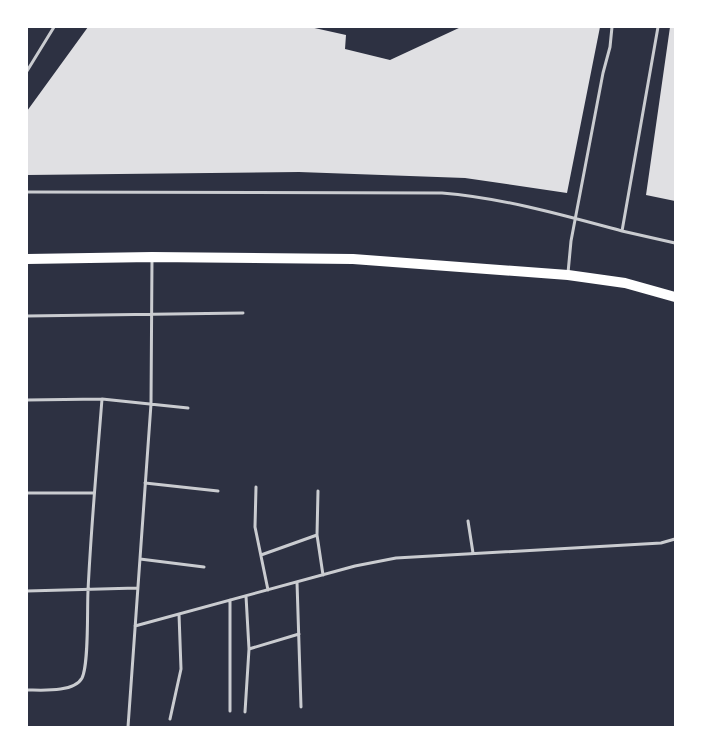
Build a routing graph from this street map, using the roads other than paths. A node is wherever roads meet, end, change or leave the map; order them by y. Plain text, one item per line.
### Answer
1 (54, 27) edge
2 (612, 27) edge
3 (658, 27) edge
4 (27, 71) edge
5 (27, 192) edge
6 (576, 218) junction
7 (622, 231) junction
8 (675, 243) edge
9 (152, 257) junction
10 (27, 259) edge
11 (568, 275) junction
12 (675, 297) edge
13 (243, 313) dead end
14 (152, 315) junction
15 (27, 316) edge
16 (102, 399) junction
17 (27, 400) edge
18 (151, 404) junction
19 (188, 408) dead end
20 (145, 483) junction
21 (256, 487) dead end
22 (318, 491) dead end
23 (218, 492) dead end
24 (94, 493) junction
25 (27, 494) edge
26 (468, 521) dead end
27 (317, 535) junction
28 (675, 539) edge
29 (474, 553) junction
30 (261, 554) junction
31 (140, 559) junction
32 (204, 567) dead end
33 (323, 575) junction
34 (297, 582) junction
35 (138, 588) junction
36 (88, 590) junction
37 (268, 590) junction
38 (27, 592) edge
39 (246, 596) junction
40 (230, 600) junction
41 (179, 614) junction
42 (135, 626) junction
43 (299, 634) junction
44 (249, 649) junction
45 (27, 690) edge
46 (301, 707) dead end
47 (230, 711) dead end
48 (245, 712) dead end
49 (170, 719) dead end
50 (128, 727) edge

1 - 4 lane
2 - 6 lane
3 - 7 lane
5 - 6 lane
6 - 7 lane
6 - 11 lane
7 - 8 lane
9 - 10 main road
9 - 11 main road
9 - 14 lane
11 - 12 main road
13 - 14 lane
14 - 15 lane
14 - 18 lane
16 - 17 lane
16 - 18 lane
16 - 24 lane
18 - 19 lane
18 - 20 lane
20 - 23 lane
20 - 31 lane
21 - 30 lane
22 - 27 lane
24 - 25 lane
24 - 36 lane
26 - 29 lane
27 - 30 lane
27 - 33 lane
28 - 29 lane
29 - 33 lane
30 - 37 lane
31 - 32 lane
31 - 35 lane
33 - 34 lane
34 - 37 lane
34 - 43 lane
35 - 36 lane
35 - 42 lane
36 - 38 lane
36 - 45 lane
37 - 39 lane
39 - 40 lane
39 - 44 lane
40 - 41 lane
40 - 47 lane
41 - 42 lane
41 - 49 lane
42 - 50 lane
43 - 44 lane
43 - 46 lane
44 - 48 lane

